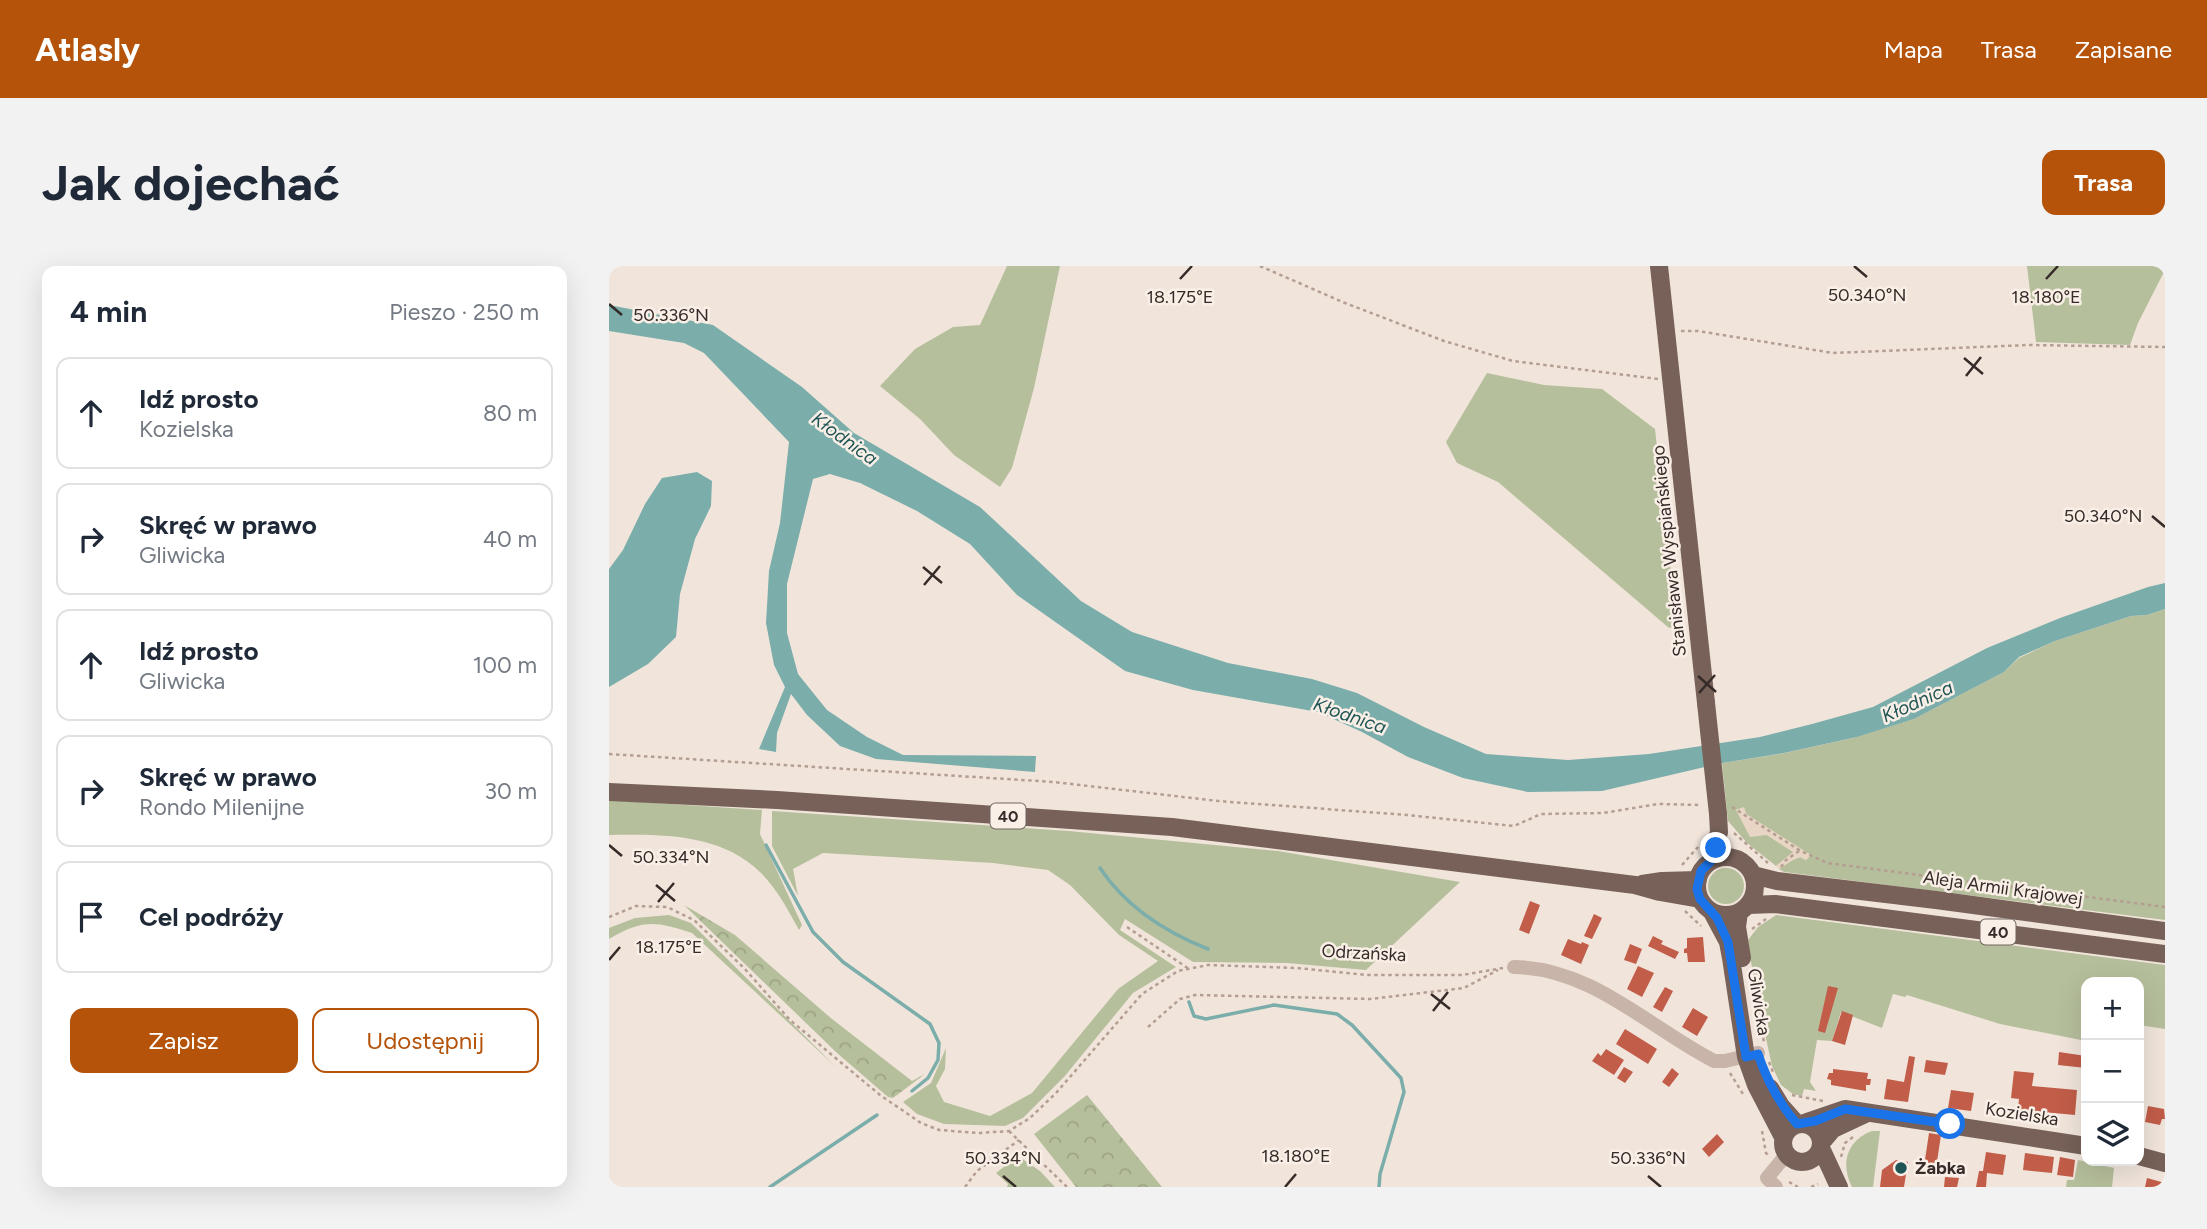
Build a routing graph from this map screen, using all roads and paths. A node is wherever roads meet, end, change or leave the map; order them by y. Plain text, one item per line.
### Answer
1 (1260, 266) edge
2 (1659, 266) edge
3 (1667, 332) junction
4 (2165, 347) edge
5 (1660, 379) dead end
6 (609, 754) edge
7 (609, 792) edge
8 (1721, 817) junction
9 (1800, 850) junction
10 (1740, 860) junction
11 (1711, 861) junction
12 (1770, 864) dead end
13 (1779, 871) dead end
14 (1753, 875) junction
15 (1697, 880) junction
16 (1635, 885) junction
17 (1706, 905) junction
18 (2165, 907) edge
19 (1744, 909) junction
20 (1774, 914) dead end
21 (609, 917) edge
22 (1127, 927) dead end
23 (2165, 931) edge
24 (1749, 934) dead end
25 (2165, 954) edge
26 (1508, 968) junction
27 (1189, 969) junction
28 (1753, 992) dead end
29 (1148, 1027) dead end
30 (1759, 1052) junction
31 (1729, 1071) dead end
32 (1774, 1076) dead end
33 (1743, 1094) dead end
34 (1790, 1095) dead end
35 (1824, 1101) dead end
36 (1868, 1112) junction
37 (1801, 1124) junction
38 (1761, 1128) dead end
39 (1009, 1130) junction
40 (1019, 1140) junction
41 (1821, 1145) junction
42 (2081, 1145) edge
43 (1782, 1152) junction
44 (2144, 1157) edge
45 (1803, 1163) junction
46 (2165, 1163) edge
47 (1830, 1186) edge
48 (965, 1187) edge
49 (1067, 1187) edge
50 (1776, 1187) edge
51 (1798, 1187) edge
52 (1811, 1187) edge

1 - 5 path
2 - 3 main road, Stanisława Wyspiańskiego
3 - 4 path
3 - 8 main road, Stanisława Wyspiańskiego, bridge
6 - 8 path
7 - 16 main road, 40
8 - 9 path
8 - 10 main road
8 - 11 main road, Stanisława Wyspiańskiego
8 - 12 path
9 - 13 path
9 - 18 path
10 - 11 main road
10 - 14 main road
11 - 15 main road
14 - 19 main road
14 - 23 main road, Aleja Armii Krajowej / 40
15 - 16 main road, 40
15 - 17 main road
16 - 17 main road, 40
17 - 19 main road, 40
17 - 30 main road, Gliwicka
19 - 25 main road, 40
19 - 30 main road, Gliwicka
20 - 24 path
21 - 39 path
22 - 27 path
26 - 27 path, Odrzańska
26 - 29 path
26 - 30 street
27 - 39 path, Odrzańska
28 - 30 path
30 - 32 path
30 - 37 main road, Gliwicka
30 - 43 main road, Gliwicka
31 - 33 path
34 - 35 path
36 - 37 main road, Kozielska
36 - 41 main road
36 - 42 main road, Kozielska
37 - 41 main road
37 - 43 main road
38 - 43 path
39 - 40 path
40 - 48 path
40 - 49 path
41 - 45 main road
41 - 47 main road
43 - 45 main road
43 - 50 street
43 - 51 path
44 - 46 main road
45 - 47 main road
47 - 52 path

